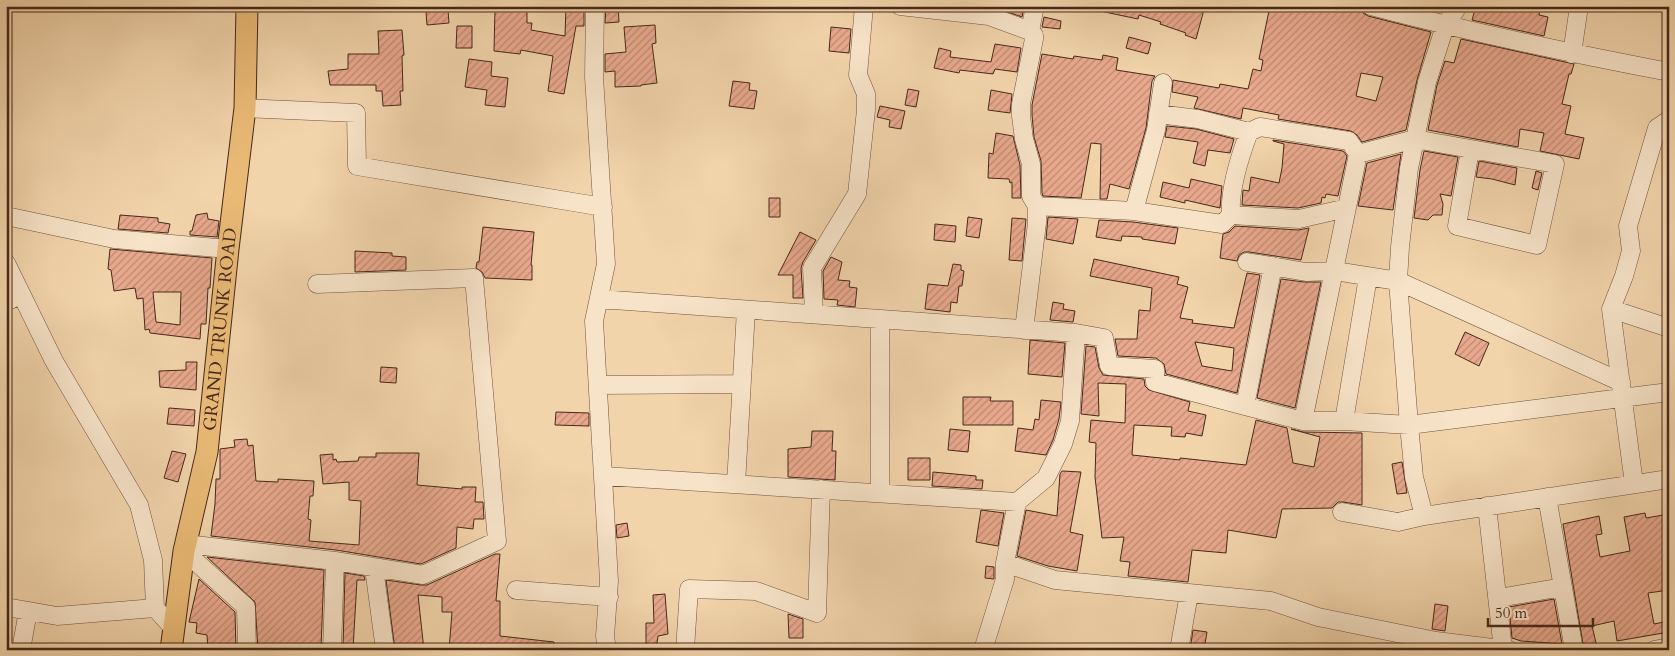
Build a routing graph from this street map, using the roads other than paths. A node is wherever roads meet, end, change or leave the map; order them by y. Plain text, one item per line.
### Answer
1 (247, 6) edge
2 (595, 6) edge
3 (864, 6) edge
4 (900, 6) edge
5 (1035, 6) edge
6 (1371, 6) edge
7 (1458, 6) edge
8 (1579, 6) edge
9 (1445, 26) junction
10 (1030, 31) junction
11 (1572, 54) junction
12 (1669, 72) edge
13 (1163, 83) dead end
14 (245, 108) junction
15 (1158, 114) junction
16 (1669, 120) edge
17 (1249, 132) junction
18 (1415, 139) junction
19 (1470, 150) junction
20 (1358, 154) junction
21 (1037, 206) junction
22 (602, 207) junction
23 (1347, 208) junction
24 (1134, 211) junction
25 (6, 216) edge
26 (1231, 216) junction
27 (228, 249) junction
28 (1247, 262) dead end
29 (6, 263) edge
30 (1273, 266) junction
31 (1335, 271) junction
32 (1368, 277) junction
33 (1398, 281) junction
34 (317, 284) dead end
35 (14, 298) edge
36 (599, 299) junction
37 (1611, 309) junction
38 (746, 310) junction
39 (814, 314) junction
40 (880, 319) junction
41 (1669, 328) edge
42 (1024, 330) junction
43 (1076, 333) junction
44 (598, 384) junction
45 (741, 384) junction
46 (1622, 390) junction
47 (1669, 392) edge
48 (1245, 406) junction
49 (1344, 421) junction
50 (1303, 422) junction
51 (1409, 425) junction
52 (604, 476) junction
53 (1669, 479) edge
54 (736, 484) junction
55 (1634, 484) junction
56 (820, 489) junction
57 (880, 493) junction
58 (1547, 497) junction
59 (1017, 502) junction
60 (1487, 506) junction
61 (1342, 512) dead end
62 (1424, 516) junction
63 (185, 548) junction
64 (336, 561) junction
65 (1005, 563) junction
66 (374, 568) junction
67 (1563, 587) junction
68 (516, 590) dead end
69 (1189, 594) junction
70 (609, 597) junction
71 (1498, 598) junction
72 (6, 608) edge
73 (155, 608) junction
74 (28, 611) junction
75 (172, 639) edge
76 (1669, 647) edge
77 (1505, 649) edge
78 (21, 650) edge
79 (247, 650) edge
80 (332, 650) edge
81 (385, 650) edge
82 (607, 650) edge
83 (685, 650) edge
84 (983, 650) edge
85 (1179, 650) edge
86 (1574, 650) edge
87 (1654, 650) edge

1 - 14 main road, GRAND TRUNK ROAD
2 - 22 street
3 - 39 street
4 - 10 street
5 - 10 street
6 - 9 street
7 - 9 street
8 - 11 street
9 - 11 street
9 - 18 street
10 - 21 street
11 - 12 street
13 - 15 street
14 - 22 street
14 - 27 main road, GRAND TRUNK ROAD
15 - 17 street
15 - 24 street
16 - 37 street
17 - 20 street
17 - 26 street
18 - 19 street
18 - 20 street
18 - 33 street
19 - 19 street
20 - 23 street
21 - 24 street
21 - 42 street
22 - 36 street
23 - 26 street
23 - 31 street
24 - 26 street
25 - 27 street
27 - 63 main road, GRAND TRUNK ROAD
28 - 30 street
29 - 35 street
30 - 31 street
30 - 48 street
31 - 32 street
31 - 50 street
32 - 33 street
32 - 49 street
33 - 46 street
33 - 51 street
34 - 66 street
35 - 73 street
36 - 38 street
36 - 44 street
37 - 41 street
37 - 46 street
38 - 39 street
38 - 45 street
39 - 40 street
40 - 42 street
40 - 57 street
42 - 43 street
43 - 48 street
43 - 59 street
44 - 45 street
44 - 52 street
45 - 54 street
46 - 47 street
46 - 51 street
46 - 55 street
48 - 50 street
49 - 50 street
49 - 51 street
51 - 62 street
52 - 54 street
52 - 70 street
53 - 55 street
54 - 56 street
55 - 58 street
56 - 57 street
56 - 83 street
57 - 59 street
58 - 60 street
58 - 67 street
59 - 65 street
60 - 62 street
60 - 71 street
61 - 62 street
63 - 64 street
63 - 75 main road, GRAND TRUNK ROAD
63 - 79 street
64 - 66 street
64 - 80 street
65 - 69 street
65 - 84 street
66 - 81 street
67 - 71 street
67 - 86 street
68 - 70 street
69 - 77 street
69 - 85 street
70 - 82 street
71 - 77 street
72 - 74 street
73 - 74 street
73 - 75 street
74 - 78 street
76 - 87 street

